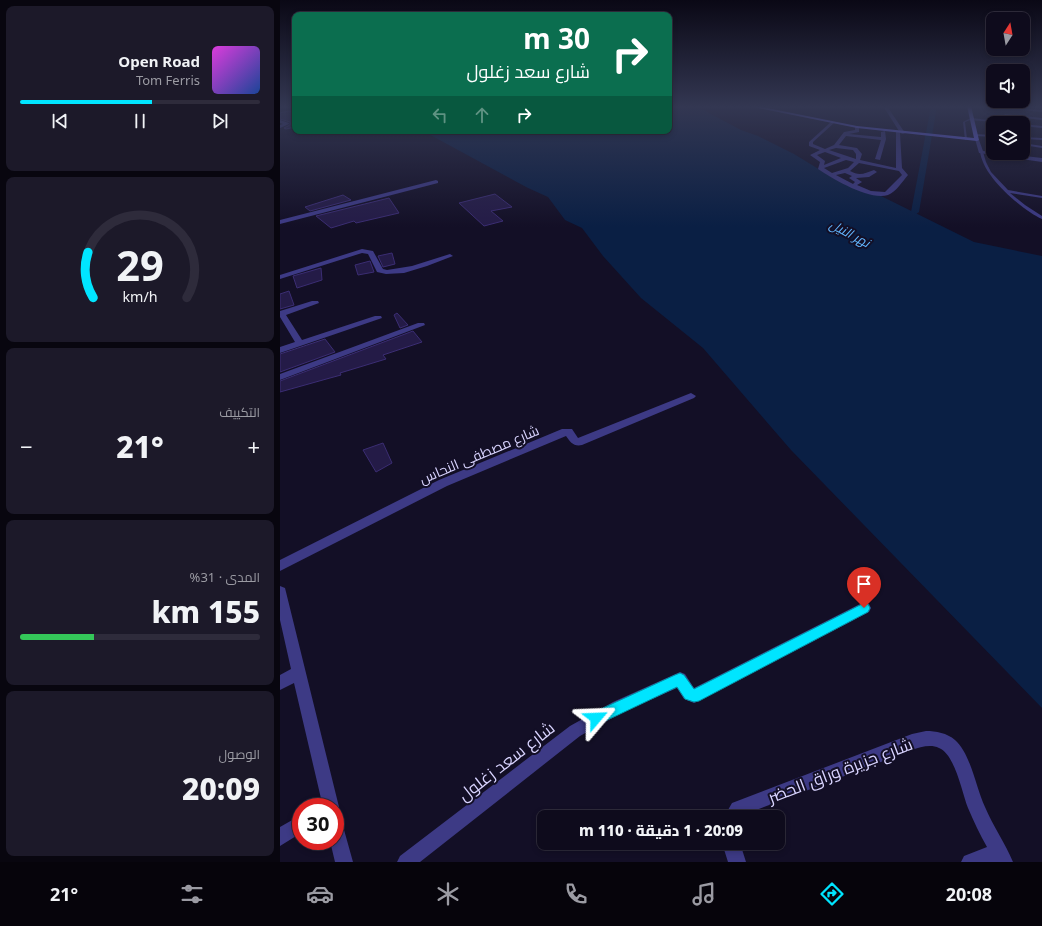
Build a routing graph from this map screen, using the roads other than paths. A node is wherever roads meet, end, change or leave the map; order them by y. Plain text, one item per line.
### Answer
1 (815, 146) edge
2 (836, 146) edge
3 (855, 146) edge
4 (882, 146) edge
5 (898, 146) edge
6 (979, 146) edge
7 (822, 151) junction
8 (981, 152) junction
9 (845, 158) junction
10 (878, 159) dead end
11 (1042, 160) edge
12 (858, 161) junction
13 (820, 168) junction
14 (900, 170) junction
15 (845, 172) junction
16 (874, 172) dead end
17 (887, 174) dead end
18 (831, 175) junction
19 (856, 176) junction
20 (902, 178) junction
21 (436, 182) dead end
22 (852, 185) junction
23 (873, 186) dead end
24 (891, 190) junction
25 (1006, 191) junction
26 (1042, 197) edge
27 (1042, 218) edge
28 (280, 222) edge
29 (450, 256) dead end
30 (280, 277) edge
31 (315, 303) dead end
32 (281, 314) edge
33 (378, 318) dead end
34 (421, 325) dead end
35 (300, 344) junction
36 (280, 350) edge
37 (280, 378) edge
38 (691, 396) dead end
39 (280, 566) edge
40 (280, 592) edge
41 (864, 608) dead end
42 (298, 672) junction
43 (280, 683) edge
44 (327, 798) edge
45 (737, 810) edge
46 (292, 829) edge
47 (280, 837) edge
48 (341, 850) edge
49 (733, 850) edge
50 (1001, 857) edge
51 (344, 862) edge
52 (406, 862) edge
53 (737, 862) edge
54 (970, 862) edge

1 - 7 street
2 - 7 street
3 - 12 street
4 - 10 street
5 - 14 street
6 - 8 street
7 - 9 street
7 - 13 street
8 - 11 street
8 - 25 lane
9 - 12 street
9 - 13 street
12 - 14 street
12 - 15 street
13 - 18 street
14 - 20 street
15 - 18 street
15 - 19 street
16 - 19 street
17 - 20 street
18 - 22 street
19 - 22 street
20 - 24 street
21 - 28 street
22 - 24 street
23 - 24 street
25 - 26 lane
25 - 27 lane
29 - 30 street
31 - 32 street
32 - 35 street
33 - 35 street
34 - 37 street
35 - 36 street
38 - 39 street, شارع مصطفى النحاس
40 - 42 street
41 - 52 street, شارع سعد زغلول
42 - 43 street
42 - 44 street
45 - 50 street, شارع جزيرة وراق الحضر
46 - 47 street
48 - 51 street
49 - 53 street
50 - 54 street

